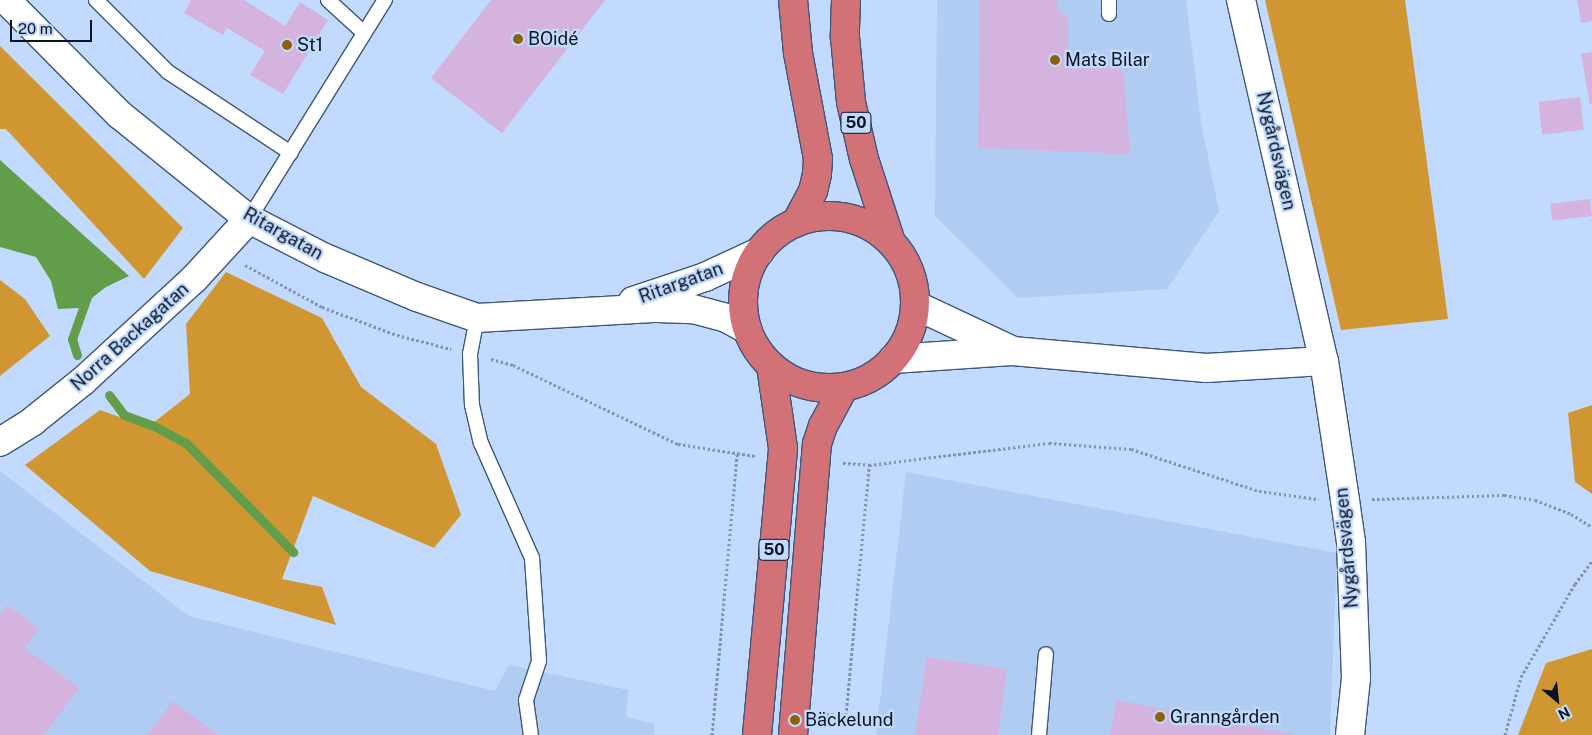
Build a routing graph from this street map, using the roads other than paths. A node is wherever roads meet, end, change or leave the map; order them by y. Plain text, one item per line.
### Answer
1 (6, 0) edge
2 (96, 0) edge
3 (328, 0) edge
4 (385, 0) edge
5 (793, 0) edge
6 (846, 0) edge
7 (1109, 0) edge
8 (1240, 0) edge
9 (1109, 14) dead end
10 (364, 33) junction
11 (291, 153) junction
12 (249, 219) junction
13 (796, 223) junction
14 (891, 242) junction
15 (759, 252) junction
16 (915, 305) junction
17 (601, 311) junction
18 (477, 318) junction
19 (747, 329) junction
20 (1012, 351) junction
21 (893, 359) junction
22 (1324, 361) junction
23 (771, 366) junction
24 (844, 387) junction
25 (0, 442) edge
26 (1046, 654) dead end
27 (531, 735) edge
28 (757, 735) edge
29 (793, 735) edge
30 (1038, 735) edge
31 (1350, 735) edge

1 - 12 street, Ritargatan
2 - 11 lane
3 - 10 lane
4 - 10 lane
5 - 13 highway, 50
6 - 14 highway, 50
7 - 9 lane
8 - 22 street, Nygårdsvägen
10 - 11 lane
11 - 12 lane
12 - 18 street, Ritargatan
12 - 25 street, Norra Backagatan
13 - 14 highway
13 - 15 highway
14 - 16 highway
15 - 17 street, Ritargatan
15 - 19 highway
16 - 20 street
16 - 21 highway
17 - 18 street, Ritargatan
17 - 19 street, Ritargatan
18 - 27 lane
19 - 23 highway
20 - 21 street
20 - 22 street
21 - 24 highway
22 - 31 street, Nygårdsvägen
23 - 24 highway
23 - 28 highway, 50
24 - 29 highway, 50
26 - 30 lane

